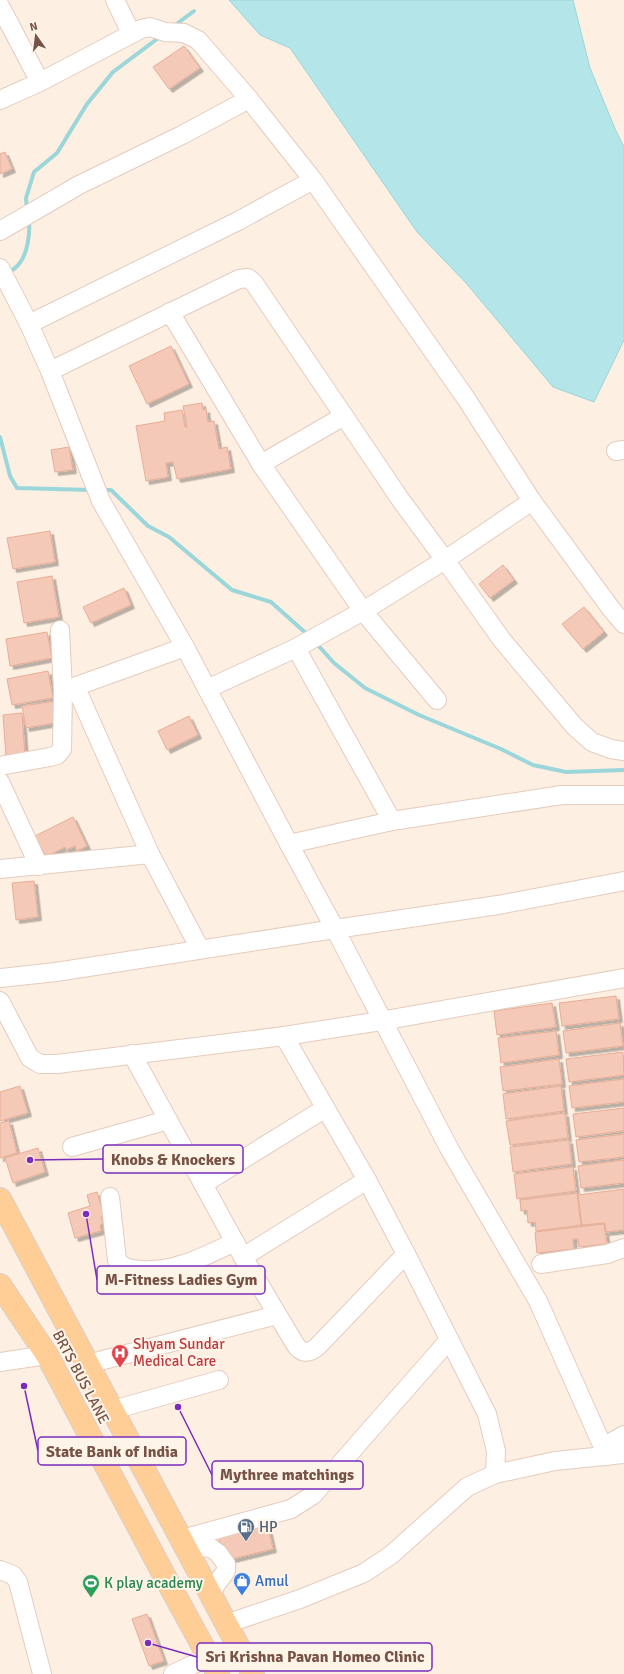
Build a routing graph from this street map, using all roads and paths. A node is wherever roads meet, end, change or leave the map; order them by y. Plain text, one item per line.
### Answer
1 (115, 0) edge
2 (0, 6) edge
3 (131, 34) junction
4 (40, 82) junction
5 (0, 100) edge
6 (250, 100) junction
7 (313, 180) junction
8 (0, 231) edge
9 (0, 268) edge
10 (170, 312) junction
11 (29, 324) junction
12 (50, 371) junction
13 (344, 416) junction
14 (261, 464) junction
15 (532, 501) junction
16 (445, 560) junction
17 (363, 611) junction
18 (624, 624) edge
19 (60, 630) dead end
20 (300, 645) junction
21 (185, 647) junction
22 (70, 690) junction
23 (207, 690) junction
24 (437, 700) dead end
25 (624, 751) edge
26 (0, 766) edge
27 (0, 782) edge
28 (624, 795) edge
29 (392, 821) junction
30 (289, 844) junction
31 (150, 854) junction
32 (38, 866) junction
33 (0, 869) edge
34 (624, 881) edge
35 (335, 929) junction
36 (200, 949) junction
37 (0, 978) edge
38 (624, 978) edge
39 (0, 1001) edge
40 (381, 1021) junction
41 (284, 1036) junction
42 (132, 1054) junction
43 (324, 1109) junction
44 (168, 1120) junction
45 (72, 1147) dead end
46 (366, 1180) junction
47 (203, 1184) junction
48 (110, 1197) dead end
49 (0, 1199) edge
50 (0, 1230) edge
51 (624, 1248) edge
52 (239, 1249) junction
53 (406, 1254) junction
54 (541, 1264) dead end
55 (0, 1285) edge
56 (277, 1315) junction
57 (449, 1340) junction
58 (47, 1355) junction
59 (0, 1362) edge
60 (88, 1364) junction
61 (219, 1380) dead end
62 (113, 1410) junction
63 (624, 1435) edge
64 (611, 1452) edge
65 (495, 1474) junction
66 (184, 1542) junction
67 (0, 1570) edge
68 (226, 1624) junction
69 (213, 1666) edge
70 (42, 1674) edge
71 (173, 1674) edge
72 (237, 1674) edge
73 (253, 1674) edge

1 - 3 street
2 - 4 street
3 - 4 street
3 - 6 street
4 - 5 street
6 - 7 street
6 - 8 street
7 - 11 street
7 - 15 street
9 - 11 street
10 - 12 street
10 - 13 street
10 - 14 street
11 - 12 street
12 - 21 street
13 - 14 street
13 - 16 street
14 - 17 street
15 - 16 street
15 - 18 street
16 - 17 street
16 - 25 street
17 - 20 street
17 - 24 street
19 - 22 street
20 - 23 street
20 - 29 street
21 - 22 street
21 - 23 street
22 - 26 street
22 - 31 street
23 - 30 street
27 - 32 street
28 - 29 street
29 - 30 street
30 - 35 street
31 - 32 street
31 - 36 street
32 - 33 street
34 - 35 street
35 - 36 street
35 - 40 street
36 - 37 street
38 - 40 street
39 - 42 street
40 - 41 street
40 - 64 street
41 - 42 street
41 - 43 street
42 - 44 street
43 - 46 street
43 - 47 street
44 - 45 street
44 - 47 street
46 - 52 street
46 - 53 street
47 - 52 street
48 - 52 street
49 - 60 main road
50 - 72 main road, BRTS BUS LANE
51 - 54 street
52 - 56 street
53 - 56 street
53 - 57 street
55 - 58 main road
56 - 60 street
57 - 65 street
57 - 66 street
58 - 59 street
58 - 69 main road
60 - 62 main road
61 - 62 street
62 - 66 main road
63 - 64 street
64 - 65 street
65 - 68 street
66 - 68 main road
67 - 70 street
68 - 73 main road
69 - 71 street

